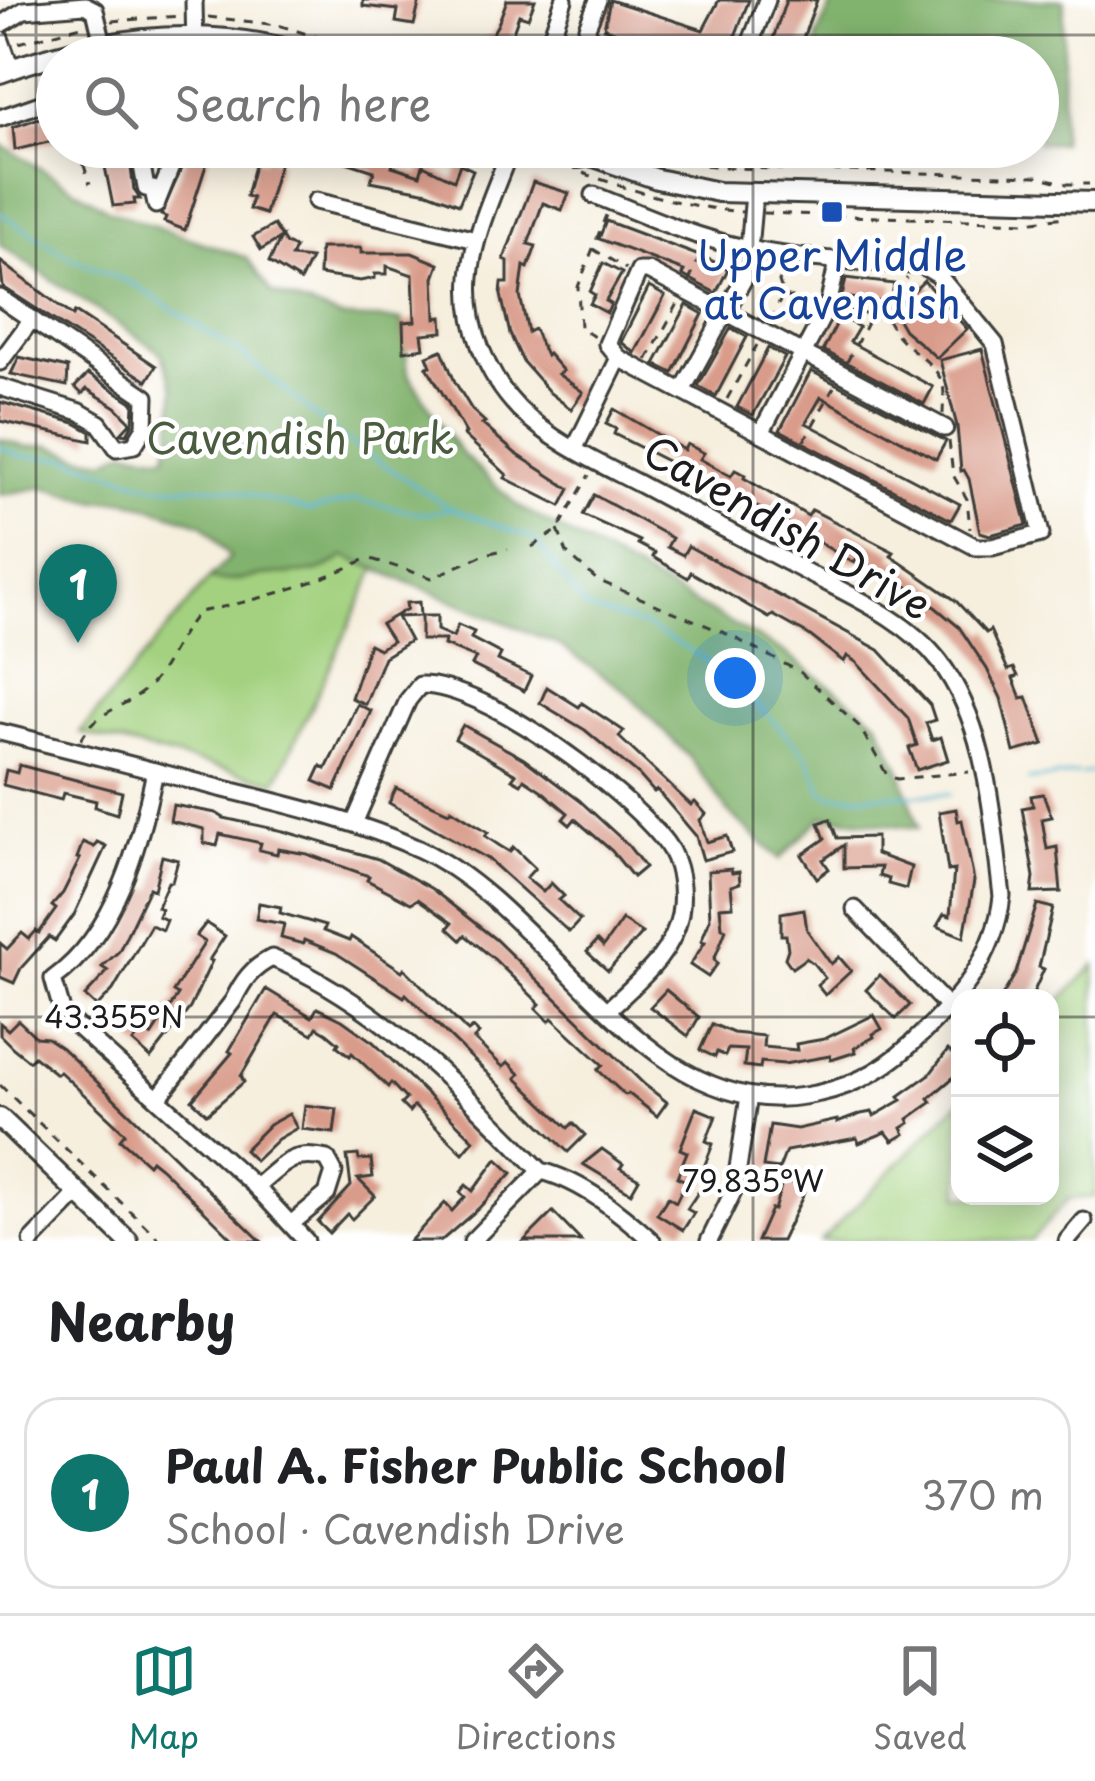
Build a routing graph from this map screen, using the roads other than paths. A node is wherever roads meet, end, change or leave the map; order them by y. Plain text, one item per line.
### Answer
1 (194, 0) edge
2 (565, 0) edge
3 (598, 0) edge
4 (767, 0) edge
5 (0, 25) edge
6 (101, 36) edge
7 (196, 36) edge
8 (551, 36) edge
9 (588, 36) edge
10 (753, 36) edge
11 (0, 38) edge
12 (36, 63) edge
13 (6, 71) edge
14 (36, 105) edge
15 (0, 118) edge
16 (142, 168) edge
17 (504, 168) edge
18 (628, 168) edge
19 (171, 169) joint
20 (143, 172) junction
21 (1092, 193) edge
22 (754, 194) junction
23 (594, 195) dead end
24 (316, 201) dead end
25 (476, 240) junction
26 (752, 250) junction
27 (838, 260) junction
28 (0, 298) edge
29 (724, 310) junction
30 (32, 320) junction
31 (804, 352) junction
32 (620, 358) junction
33 (0, 362) edge
34 (0, 387) edge
35 (682, 391) junction
36 (945, 428) dead end
37 (760, 433) junction
38 (575, 448) junction
39 (0, 732) edge
40 (155, 771) junction
41 (355, 821) junction
42 (855, 909) dead end
43 (948, 1007) junction
44 (609, 1009) junction
45 (749, 1096) junction
46 (159, 1097) junction
47 (0, 1118) edge
48 (541, 1171) junction
49 (256, 1187) junction
50 (78, 1193) junction
51 (1084, 1221) dead end
52 (291, 1224) junction
53 (32, 1241) edge
54 (128, 1241) edge
55 (306, 1241) edge
56 (472, 1241) edge
57 (652, 1241) edge
58 (710, 1241) edge
59 (1066, 1241) edge

1 - 7 street
2 - 8 street
3 - 9 street
4 - 10 street
5 - 6 street
11 - 13 street
12 - 13 main road
14 - 15 street
16 - 20 street
17 - 25 street, Cavendish Drive
18 - 22 main road
19 - 20 street
19 - 20 street
21 - 22 main road
22 - 26 street
23 - 26 street
24 - 25 street
25 - 38 street, Cavendish Drive
26 - 27 street
26 - 29 street
27 - 31 street
27 - 37 street
28 - 30 street
29 - 31 street
29 - 32 street
29 - 35 street
30 - 33 street
30 - 34 street
31 - 36 street
31 - 37 street
32 - 35 street
32 - 38 street
35 - 37 street
38 - 43 street, Cavendish Drive
39 - 40 street, Cavendish Drive
40 - 41 street, Cavendish Drive
40 - 46 street
41 - 44 street, Cavendish Drive
41 - 44 street
42 - 43 street
43 - 45 street, Cavendish Drive
44 - 45 street, Cavendish Drive
45 - 58 street
46 - 48 street
46 - 49 street
47 - 50 main road
48 - 56 street
48 - 57 street
49 - 52 street
49 - 52 street
50 - 53 street
50 - 54 main road
51 - 59 street
52 - 55 street

